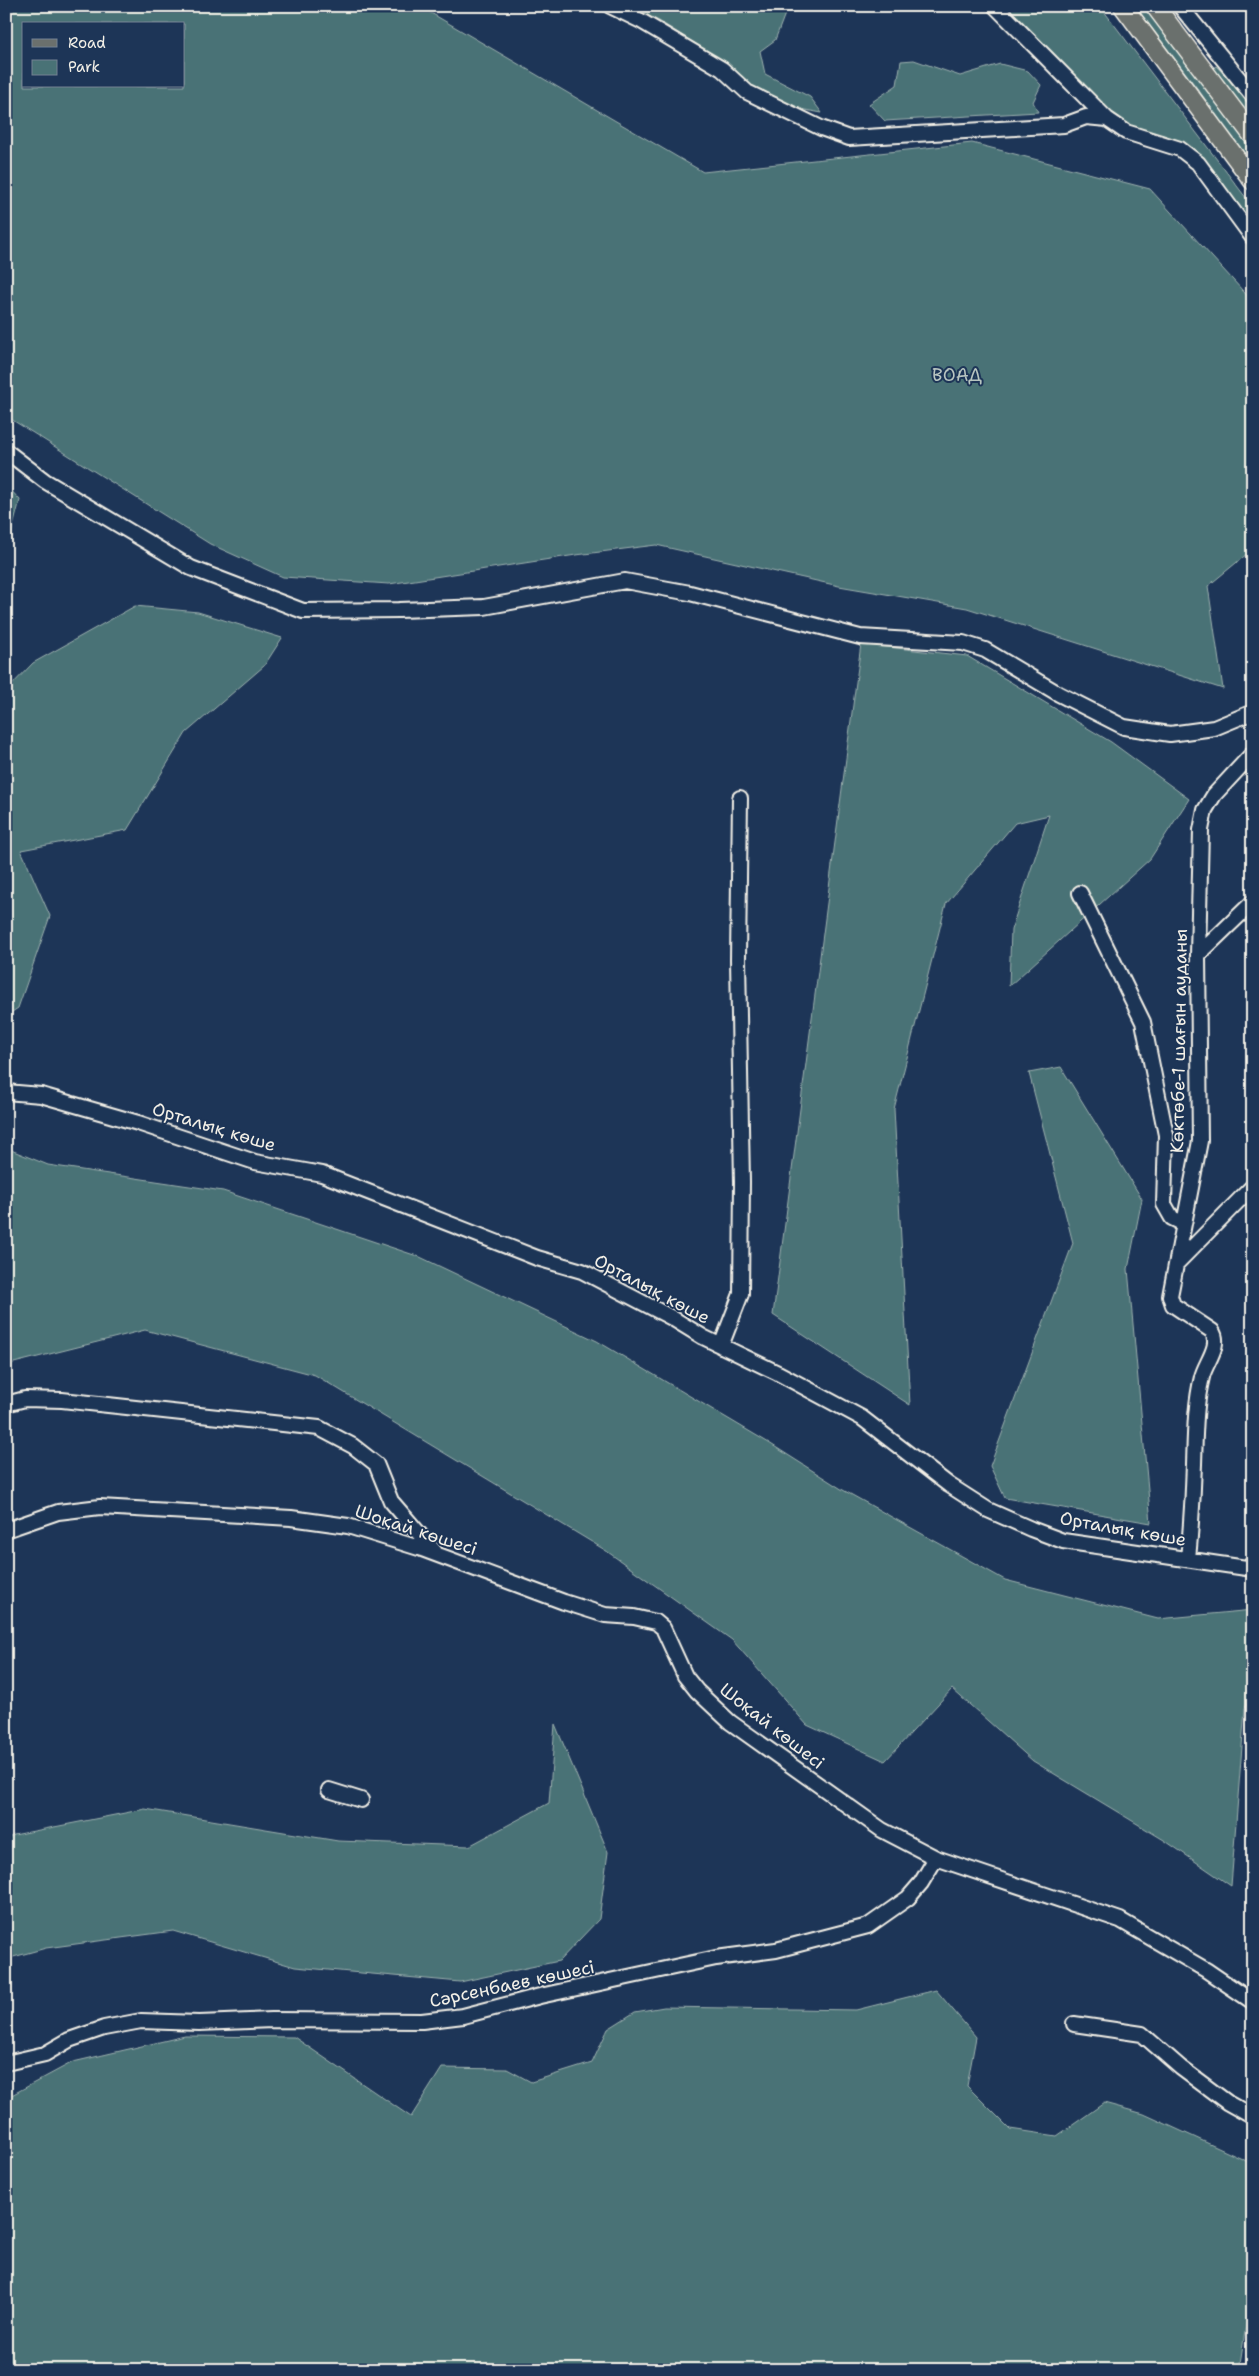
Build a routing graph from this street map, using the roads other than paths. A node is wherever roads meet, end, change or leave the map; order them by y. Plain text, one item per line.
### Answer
1 (610, 6) edge
2 (994, 6) edge
3 (1123, 6) edge
4 (1155, 6) edge
5 (1180, 6) edge
6 (1253, 96) edge
7 (1107, 120) junction
8 (1253, 136) edge
9 (1253, 181) edge
10 (1253, 238) edge
11 (6, 451) edge
12 (1253, 712) edge
13 (1253, 753) edge
14 (740, 798) dead end
15 (1080, 893) dead end
16 (1253, 902) edge
17 (1198, 955) junction
18 (6, 1092) edge
19 (1253, 1186) edge
20 (1184, 1224) junction
21 (1177, 1263) junction
22 (721, 1346) junction
23 (6, 1404) edge
24 (6, 1530) edge
25 (439, 1556) junction
26 (1188, 1559) junction
27 (1253, 1569) edge
28 (329, 1790) dead end
29 (361, 1800) dead end
30 (936, 1858) junction
31 (1253, 2002) edge
32 (1074, 2024) dead end
33 (6, 2063) edge
34 (1253, 2117) edge

1 - 7 street
2 - 7 street
3 - 9 main road
4 - 8 main road
5 - 6 street
7 - 10 street
11 - 12 street
13 - 17 street, Көктөбе-1 шағын ауданы
14 - 22 street
15 - 20 street
16 - 17 street
17 - 20 street, Көктөбе-1 шағын ауданы
18 - 22 street, Орталық көше
19 - 21 street
20 - 21 street, Көктөбе-1 шағын ауданы
21 - 26 street, Көктөбе-1 шағын ауданы
22 - 26 street, Орталық көше
23 - 25 street
24 - 25 street, Шоқай көшесі
25 - 30 street, Шоқай көшесі
26 - 27 street, Орталық көше
28 - 29 street
30 - 31 street, Шоқай көшесі
30 - 33 street, Сәрсенбаев көшесі
32 - 34 street

